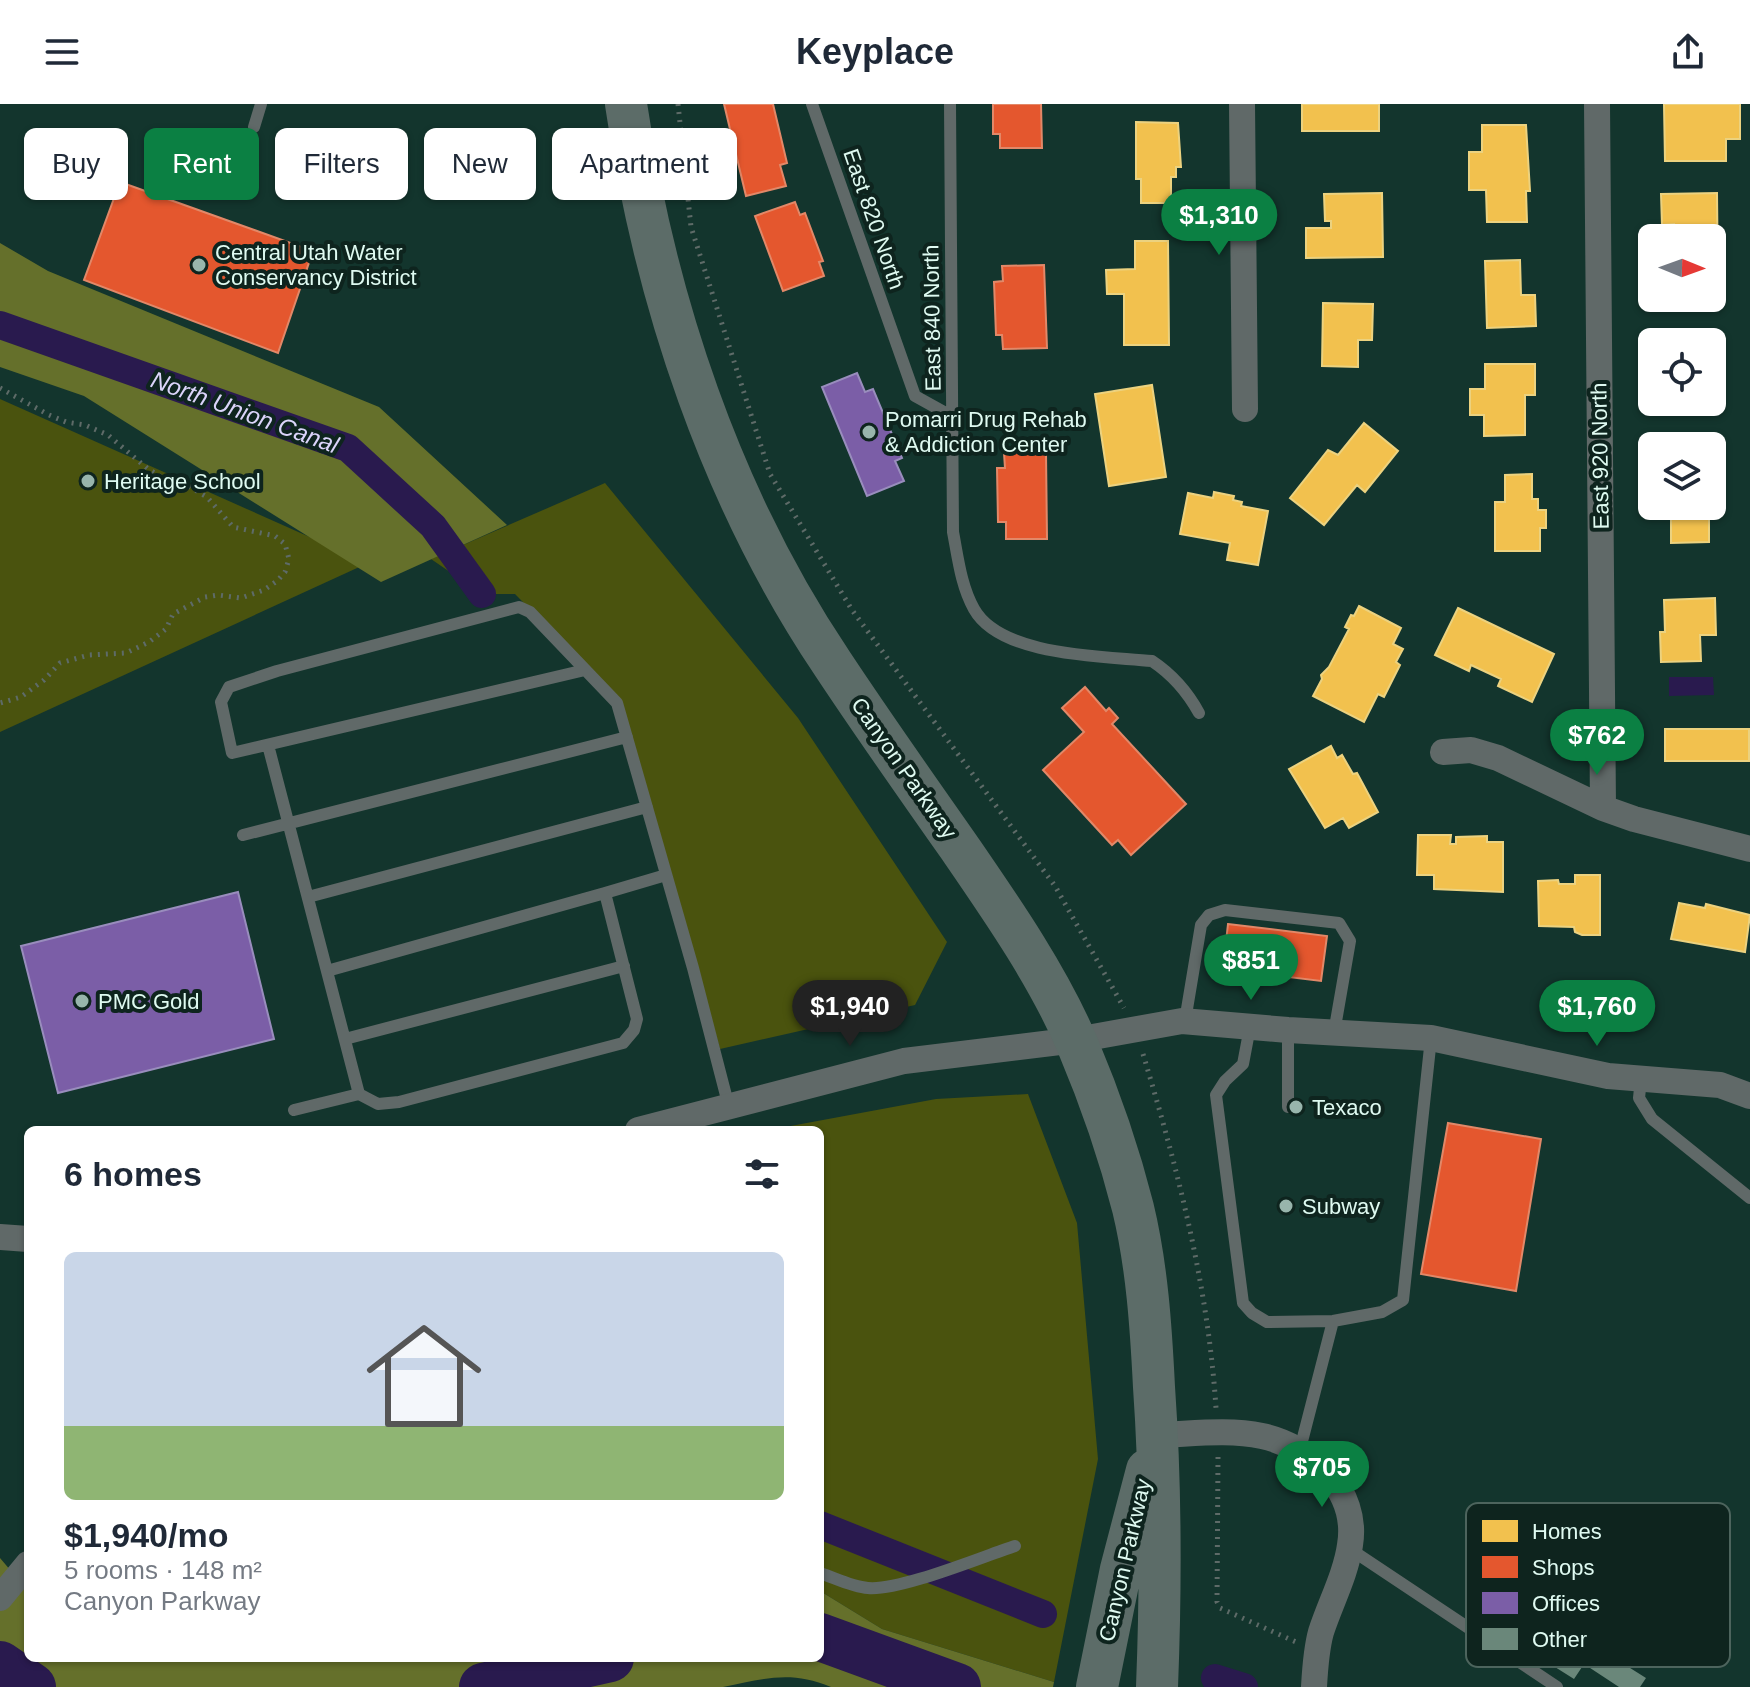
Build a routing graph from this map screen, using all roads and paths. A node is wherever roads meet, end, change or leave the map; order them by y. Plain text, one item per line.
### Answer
1 (261, 104) edge
2 (626, 104) edge
3 (678, 104) edge
4 (812, 104) edge
5 (950, 104) edge
6 (1242, 104) edge
7 (1597, 104) edge
8 (254, 127) dead end
9 (0, 388) edge
10 (1245, 409) dead end
11 (953, 417) junction
12 (585, 670) junction
13 (0, 703) edge
14 (1199, 713) dead end
15 (627, 737) junction
16 (268, 745) junction
17 (1443, 752) dead end
18 (647, 807) junction
19 (1603, 808) junction
20 (288, 823) junction
21 (243, 835) dead end
22 (1750, 849) edge
23 (666, 875) junction
24 (605, 893) junction
25 (308, 897) junction
26 (624, 966) junction
27 (327, 971) junction
28 (1111, 982) dead end
29 (1185, 1021) junction
30 (1250, 1027) junction
31 (1288, 1030) junction
32 (1334, 1033) junction
33 (1431, 1038) junction
34 (345, 1039) junction
35 (1076, 1040) junction
36 (1641, 1079) junction
37 (1152, 1085) dead end
38 (359, 1094) junction
39 (1750, 1096) edge
40 (729, 1107) junction
41 (1288, 1107) dead end
42 (294, 1110) dead end
43 (654, 1126) edge
44 (1750, 1198) edge
45 (0, 1237) edge
46 (24, 1239) edge
47 (1333, 1321) junction
48 (1219, 1432) junction
49 (1157, 1435) junction
50 (1299, 1453) junction
51 (1015, 1546) dead end
52 (1350, 1549) junction
53 (24, 1569) edge
54 (824, 1574) edge
55 (4, 1593) edge
56 (1466, 1626) edge
57 (1303, 1648) dead end
58 (1527, 1667) edge
59 (1097, 1687) edge
60 (1157, 1687) edge
61 (1314, 1687) edge
62 (1557, 1687) edge

1 - 8 lane
2 - 35 highway, Canyon Parkway
3 - 28 path
4 - 11 lane, East 820 North
5 - 11 lane, East 840 North
6 - 10 street
7 - 19 street, East 920 North
9 - 13 path
11 - 14 lane, East 840 North
12 - 15 lane
12 - 16 lane
12 - 16 lane
15 - 18 lane
15 - 20 lane
16 - 20 lane
17 - 19 street
18 - 23 lane
18 - 25 lane
19 - 22 street
20 - 21 lane
20 - 25 lane
23 - 24 lane
23 - 40 lane
24 - 26 lane
24 - 27 lane
25 - 27 lane
26 - 34 lane
26 - 38 lane
27 - 34 lane
29 - 30 street
29 - 32 lane
29 - 35 street
30 - 31 street
30 - 47 lane
31 - 32 street
31 - 41 lane
32 - 33 street
33 - 36 street
33 - 47 lane
34 - 38 lane
35 - 40 street
35 - 49 highway, Canyon Parkway
36 - 39 street
36 - 44 lane
37 - 48 path
38 - 42 lane
40 - 43 street
45 - 46 street
47 - 50 lane
48 - 49 street
48 - 50 street
48 - 57 path
49 - 59 highway, Canyon Parkway
49 - 60 highway, Canyon Parkway
50 - 52 street
51 - 54 lane
52 - 56 lane
52 - 61 street
53 - 55 street
58 - 62 lane

